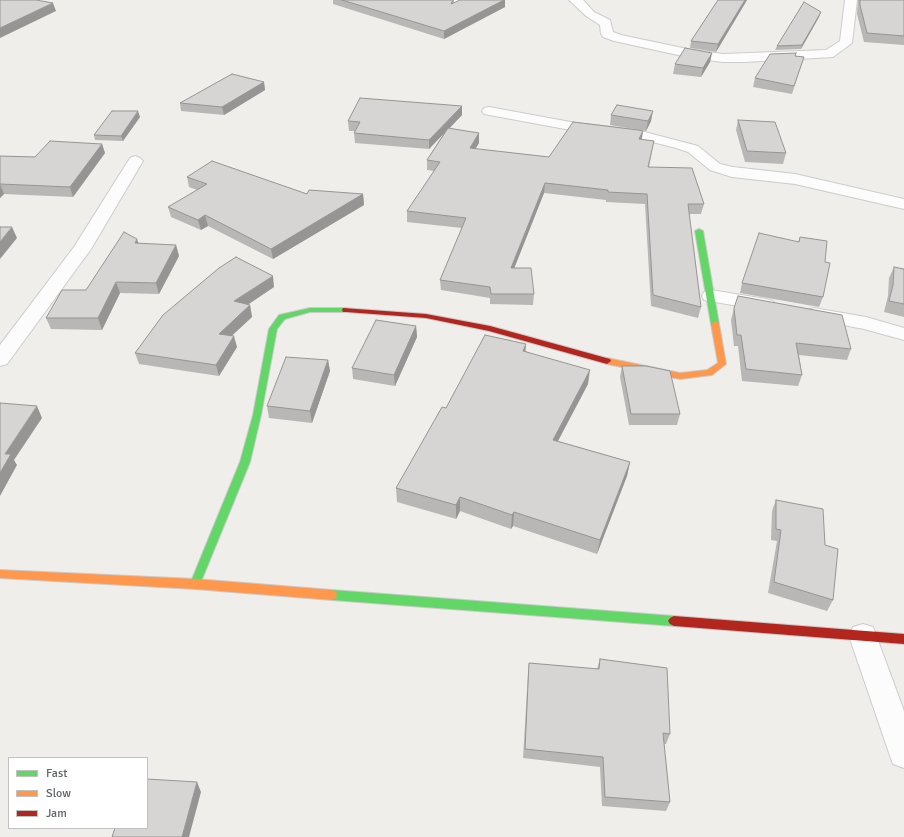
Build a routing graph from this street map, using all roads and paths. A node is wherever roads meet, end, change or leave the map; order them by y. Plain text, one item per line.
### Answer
1 (411, 0) edge
2 (469, 0) edge
3 (575, 0) edge
4 (851, 0) edge
5 (489, 111) dead end
6 (134, 161) dead end
7 (904, 204) edge
8 (699, 231) dead end
9 (711, 296) junction
10 (904, 334) edge
11 (0, 359) edge
12 (0, 574) edge
13 (195, 584) junction
14 (863, 636) junction
15 (904, 639) edge
16 (904, 753) edge

1 - 2 street
3 - 4 street
5 - 7 street
6 - 11 street
8 - 9 street
9 - 10 street
9 - 13 street
12 - 13 street
13 - 14 street
14 - 15 street
14 - 16 street

